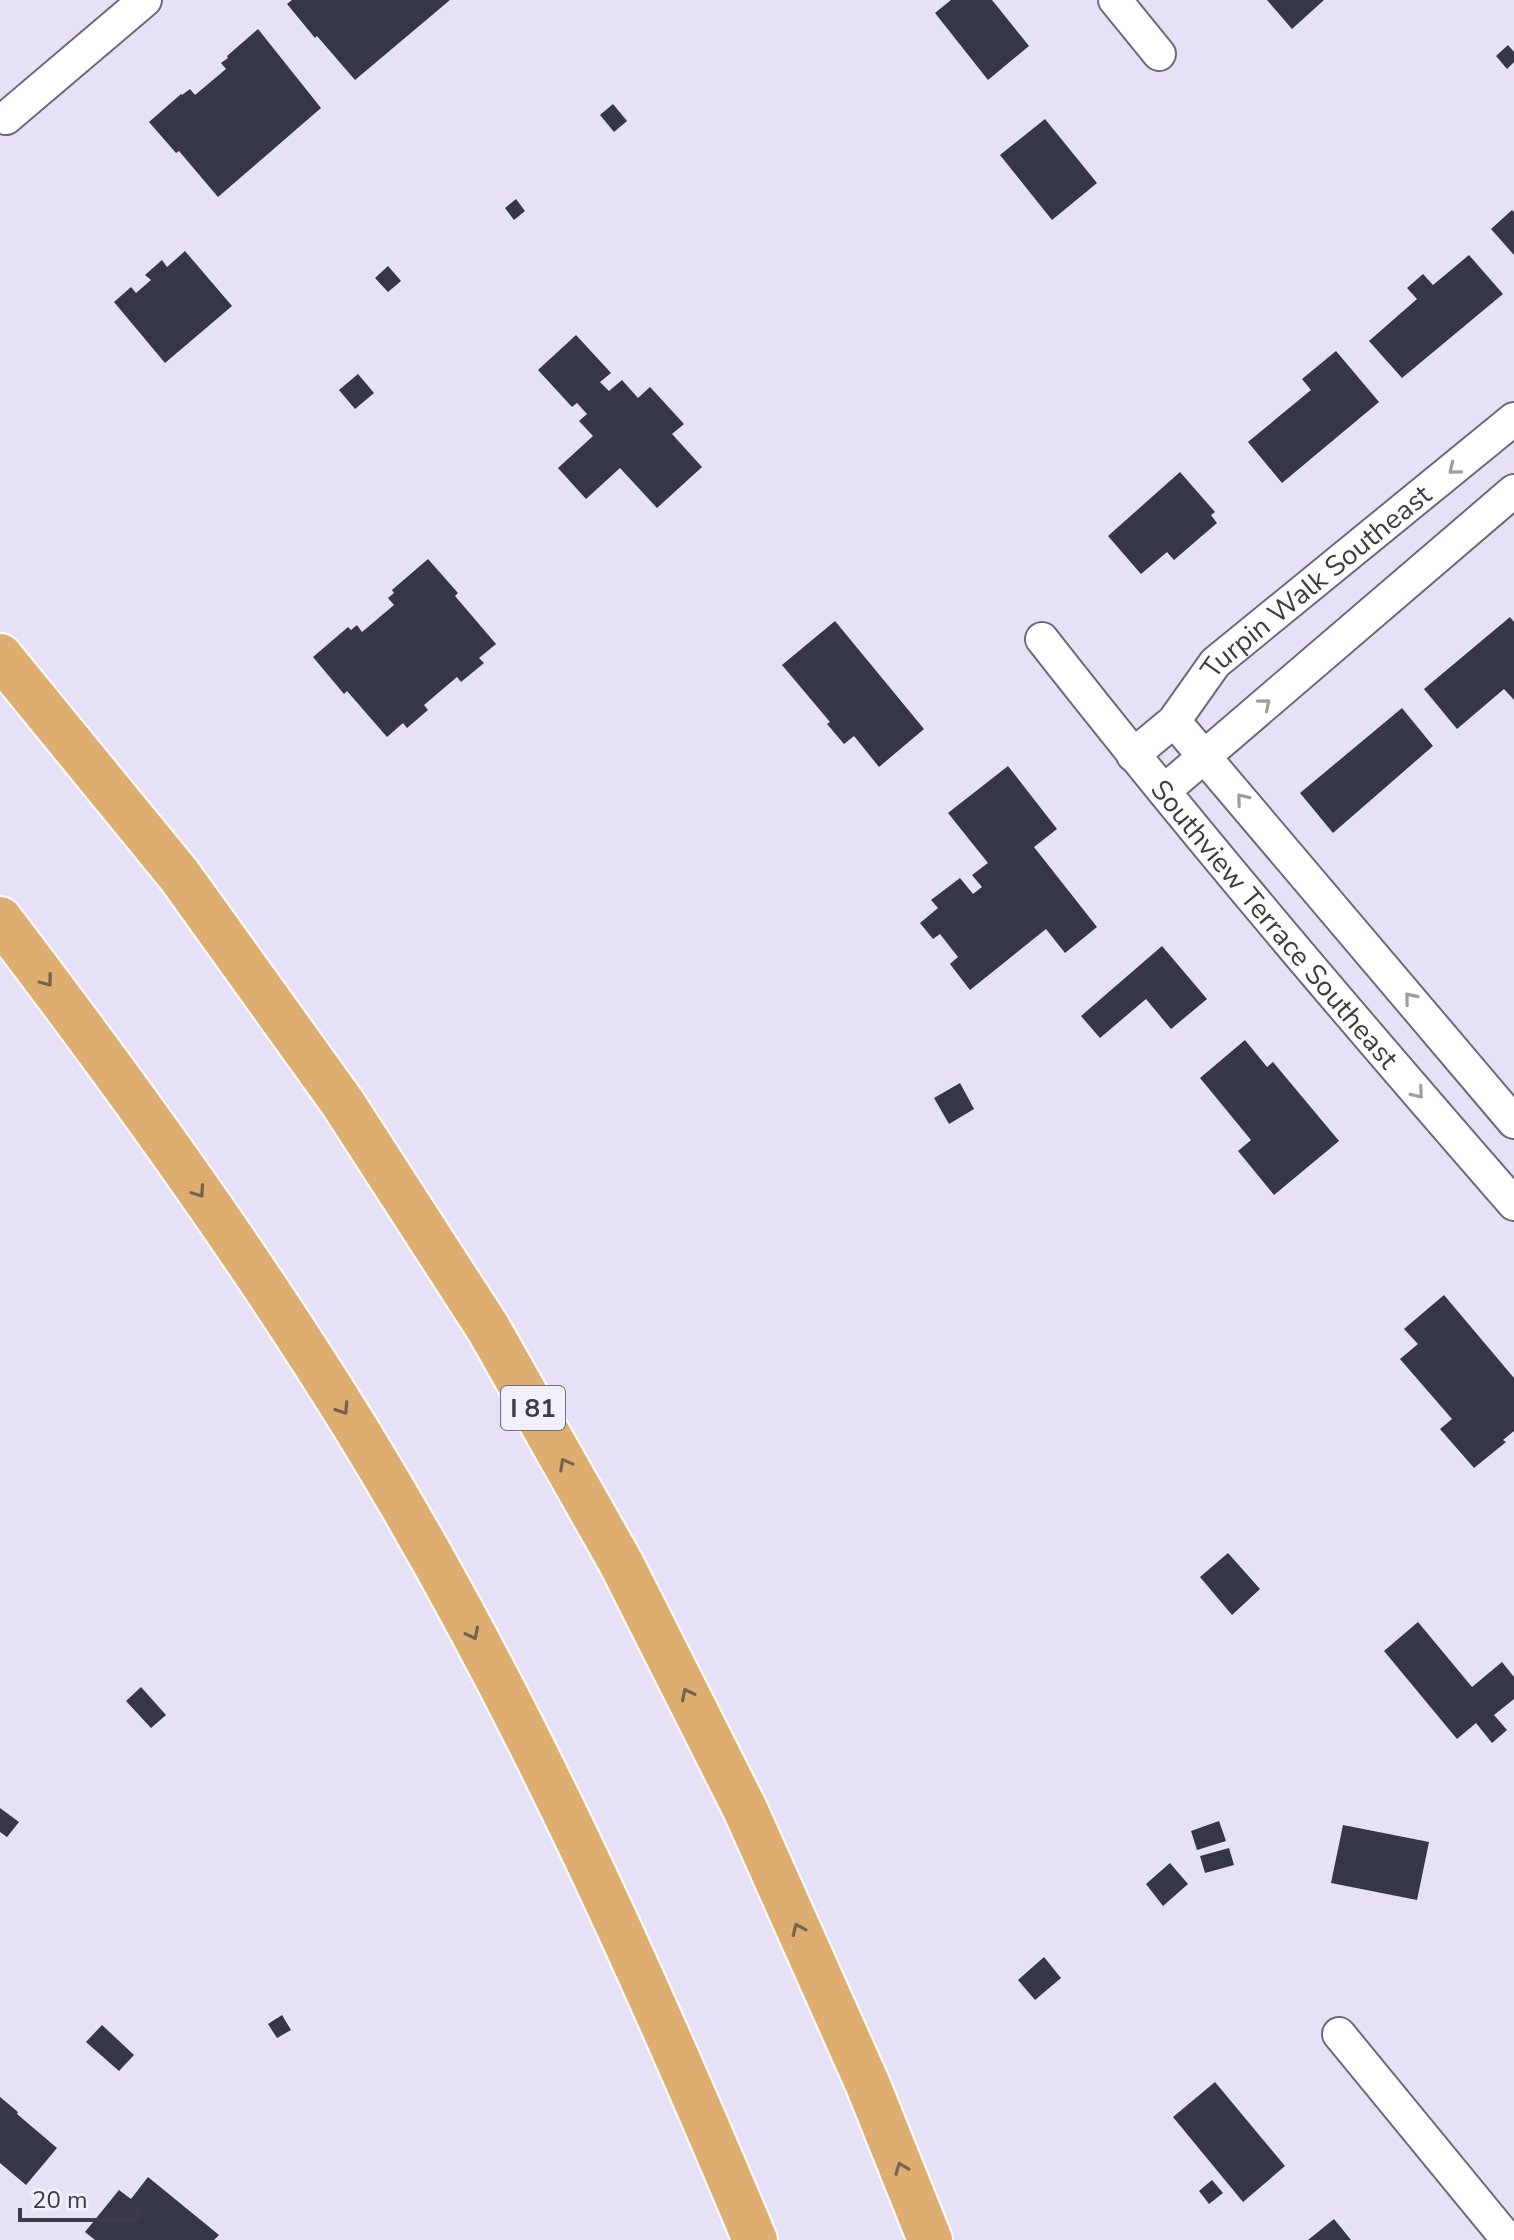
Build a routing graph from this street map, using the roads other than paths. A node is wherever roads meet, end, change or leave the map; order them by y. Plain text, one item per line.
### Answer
1 (145, 0) edge
2 (1115, 0) edge
3 (1159, 54) dead end
4 (6, 118) dead end
5 (1514, 419) edge
6 (1514, 491) edge
7 (1042, 639) dead end
8 (0, 656) edge
9 (1174, 721) junction
10 (1133, 755) junction
11 (1205, 755) junction
12 (1164, 791) junction
13 (0, 919) edge
14 (1514, 1122) edge
15 (1514, 1204) edge
16 (1339, 2034) dead end
17 (755, 2240) edge
18 (930, 2240) edge
19 (1508, 2240) edge

1 - 4 street
2 - 3 street
5 -> 9 street, Turpin Walk Southeast
11 -> 6 street, Turpin Walk Southeast
7 - 10 street, Southview Terrace Southeast
18 -> 8 highway, I 81
9 - 10 street, Turpin Walk Southeast
9 - 11 street, Southview Terrace Southeast
10 - 12 street, Southview Terrace Southeast
11 - 12 street, Turpin Walk Southeast
14 -> 11 street, Southview Terrace Southeast
12 -> 15 street, Southview Terrace Southeast
13 -> 17 highway
16 - 19 street

